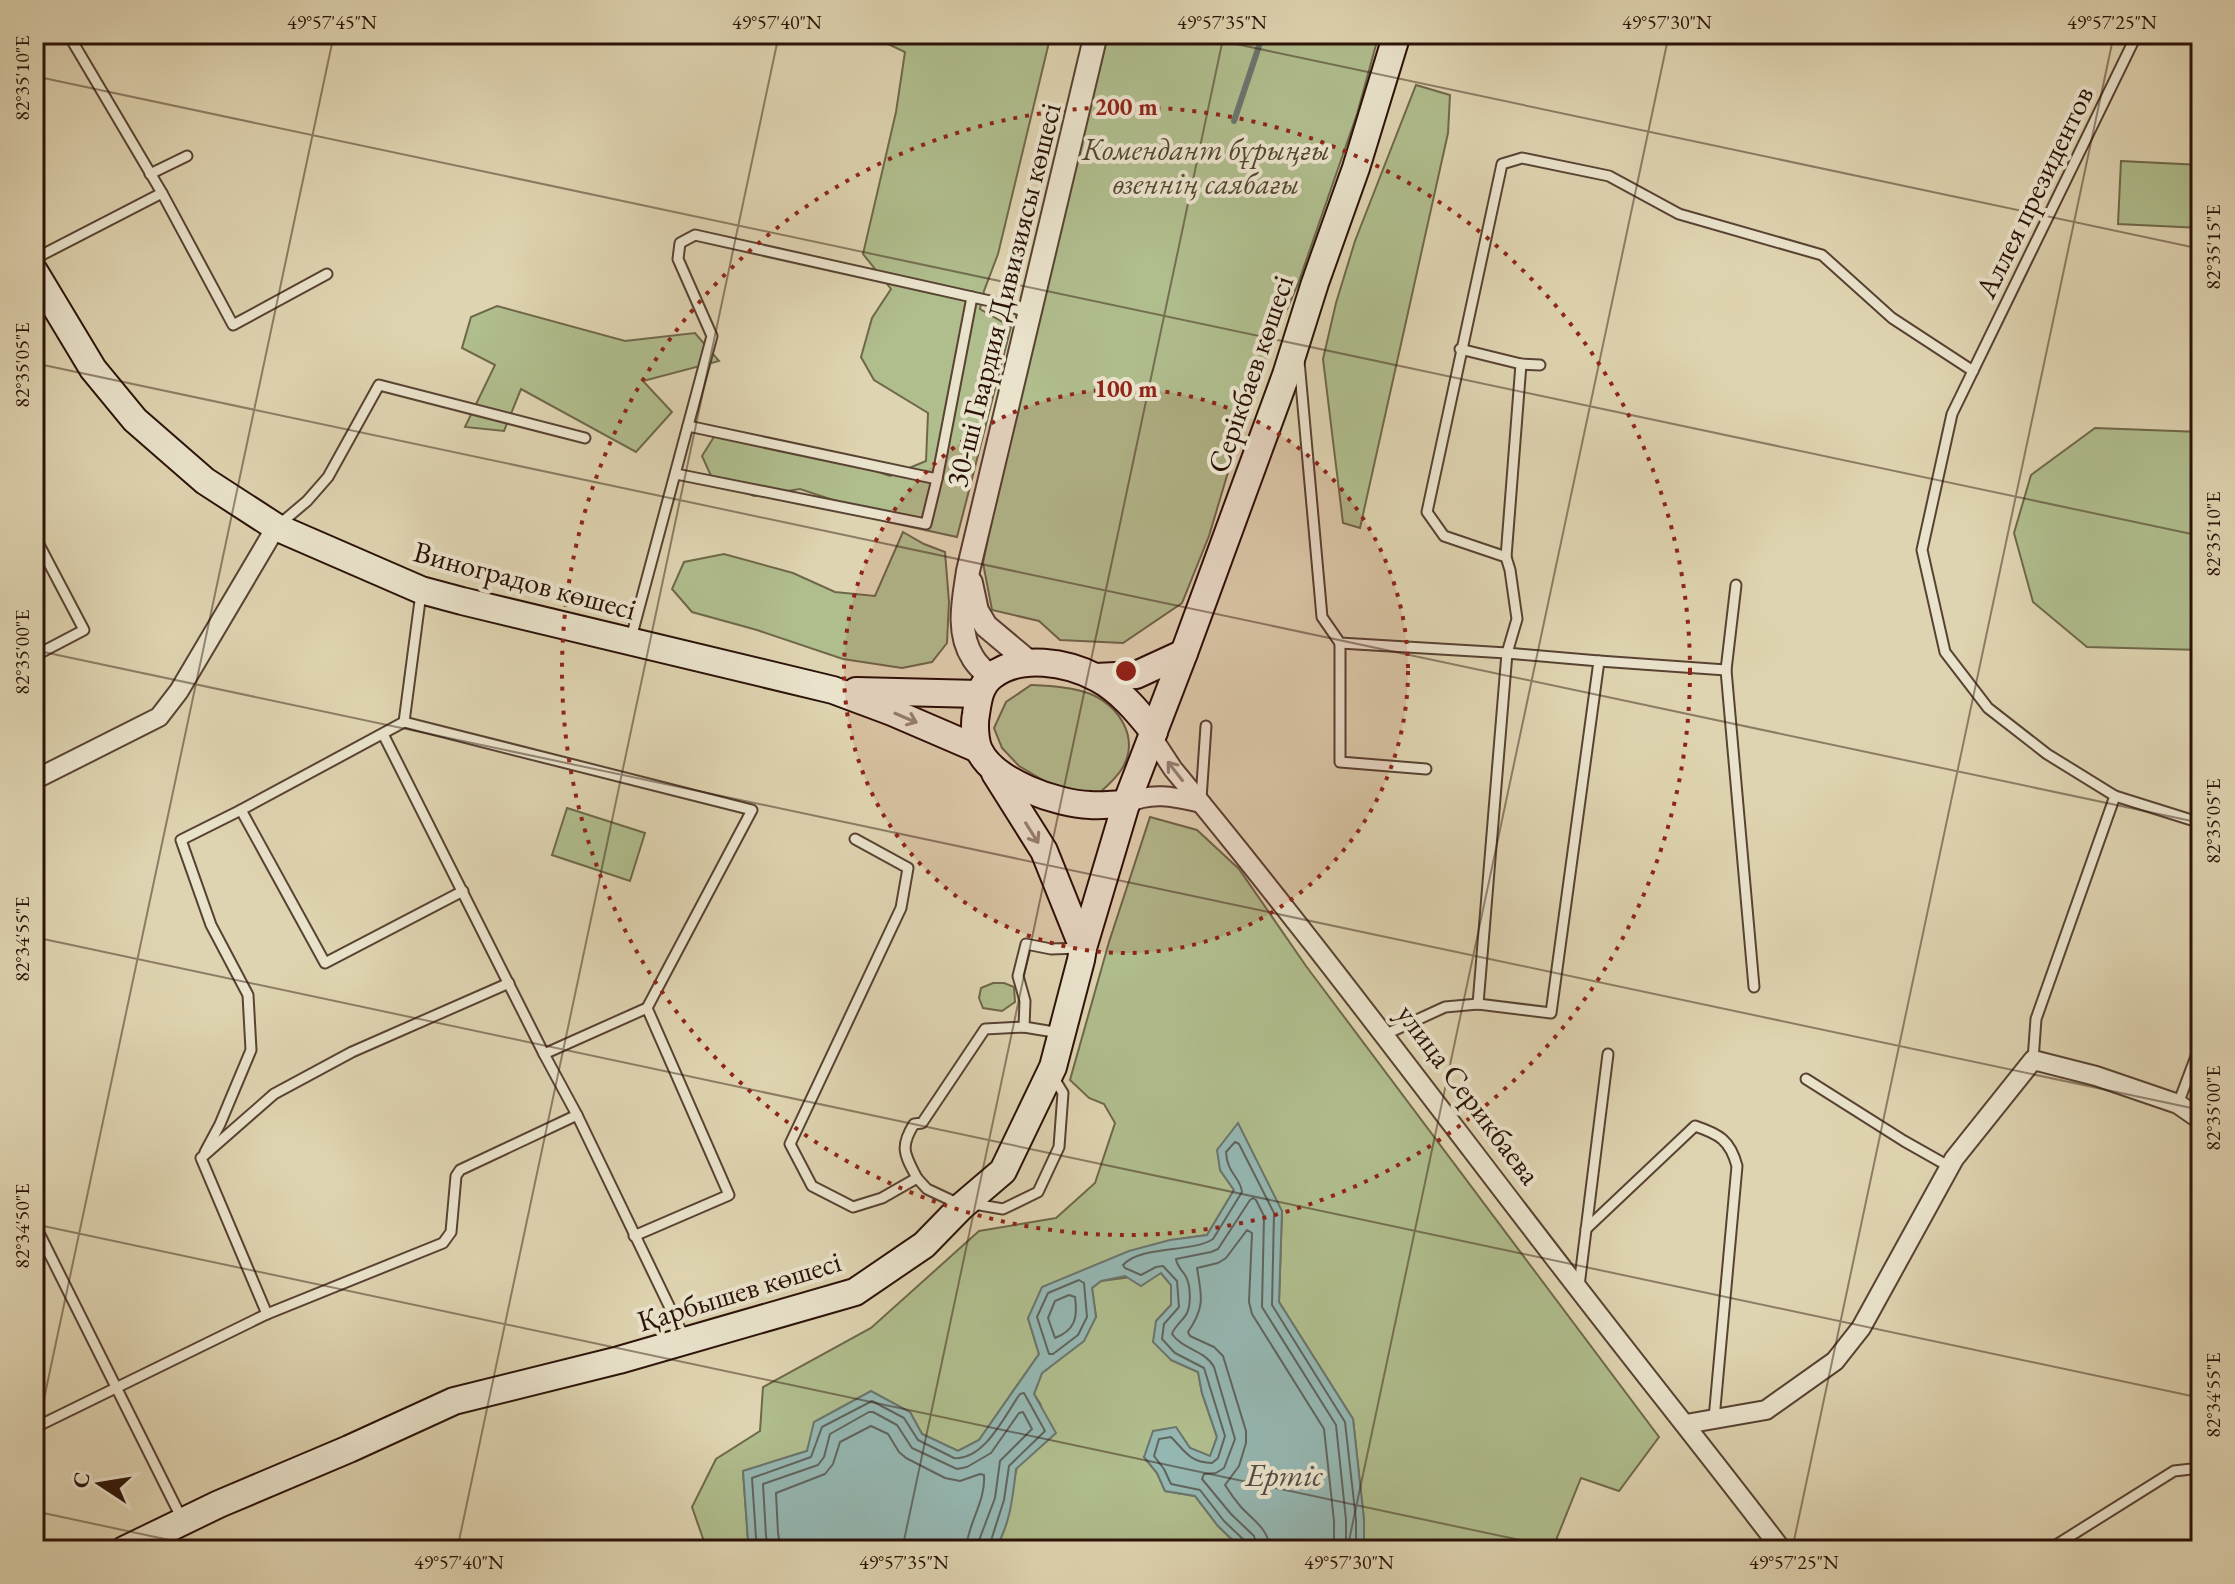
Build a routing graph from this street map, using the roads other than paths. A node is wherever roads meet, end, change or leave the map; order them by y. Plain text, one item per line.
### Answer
1 (68, 34) edge
2 (1096, 34) edge
3 (1397, 34) edge
4 (2137, 34) edge
5 (187, 156) dead end
6 (150, 174) junction
7 (162, 193) junction
8 (34, 259) edge
9 (34, 271) edge
10 (327, 274) dead end
11 (972, 297) junction
12 (1030, 313) junction
13 (1298, 339) junction
14 (1460, 349) junction
15 (1521, 364) junction
16 (1540, 365) dead end
17 (1973, 371) junction
18 (688, 426) junction
19 (585, 438) dead end
20 (676, 474) junction
21 (937, 479) junction
22 (276, 527) junction
23 (34, 535) edge
24 (1506, 557) junction
25 (968, 571) junction
26 (1736, 585) dead end
27 (421, 590) junction
28 (631, 642) junction
29 (1340, 643) junction
30 (42, 652) dead end
31 (1184, 653) junction
32 (1507, 653) junction
33 (1599, 661) junction
34 (1029, 662) junction
35 (1726, 670) junction
36 (1096, 677) junction
37 (984, 685) junction
38 (833, 690) junction
39 (404, 722) junction
40 (1206, 726) dead end
41 (383, 734) junction
42 (1153, 734) junction
43 (984, 758) junction
44 (1426, 769) dead end
45 (34, 780) edge
46 (2115, 796) junction
47 (1201, 803) junction
48 (1126, 804) junction
49 (241, 810) junction
50 (2201, 823) edge
51 (855, 839) dead end
52 (463, 891) junction
53 (1083, 948) junction
54 (509, 983) junction
55 (1754, 987) dead end
56 (1478, 1004) junction
57 (647, 1008) junction
58 (1024, 1027) junction
59 (1062, 1034) junction
60 (1384, 1035) junction
61 (2201, 1043) edge
62 (544, 1054) junction
63 (1608, 1054) dead end
64 (2033, 1060) junction
65 (1050, 1073) junction
66 (1806, 1079) dead end
67 (2178, 1104) junction
68 (577, 1115) junction
69 (2201, 1120) edge
70 (201, 1158) junction
71 (1950, 1167) junction
72 (917, 1178) junction
73 (964, 1204) junction
74 (1586, 1229) junction
75 (34, 1231) edge
76 (634, 1236) junction
77 (1578, 1289) junction
78 (267, 1314) junction
79 (685, 1340) junction
80 (116, 1388) junction
81 (1714, 1419) junction
82 (1686, 1424) junction
83 (34, 1428) edge
84 (2200, 1467) edge
85 (184, 1522) junction
86 (124, 1550) edge
87 (1782, 1550) edge
88 (2048, 1550) edge

1 - 6 lane
2 - 12 street, 30-ші Гвардия Дивизиясы көшесі
3 - 13 main road, Серікбаев көшесі
4 - 17 lane, Аллея президентов
5 - 6 lane
6 - 7 lane
7 - 8 lane
7 - 10 lane
9 - 22 main road, Виноградов көшесі
11 - 12 lane
11 - 18 lane
11 - 21 lane
12 - 25 street, 30-ші Гвардия Дивизиясы көшесі
13 - 29 lane
13 - 31 main road, Серікбаев көшесі
14 - 15 lane
14 - 17 lane
14 - 24 lane
15 - 16 lane
15 - 24 lane
17 - 46 lane, Аллея президентов
18 - 20 lane
18 - 21 lane
19 - 22 lane
20 - 21 lane
20 - 28 lane
22 - 27 main road, Виноградов көшесі
22 - 45 street
23 - 30 lane
24 - 32 lane
25 - 34 street
25 - 37 street, 30-ші Гвардия Дивизиясы көшесі
26 - 35 lane
27 - 28 main road, Виноградов көшесі
27 - 39 lane
28 - 38 main road, Виноградов көшесі
29 - 32 lane
29 - 44 lane
31 - 36 main road
31 - 42 main road, Серікбаев көшесі
32 - 33 lane
32 - 56 lane
33 - 35 lane
33 - 56 lane
34 - 36 main road
34 - 37 main road
35 - 55 lane
36 - 42 main road
37 - 38 main road
37 - 43 main road
38 -> 43 main road
39 - 41 lane
39 - 57 lane
40 - 47 lane
41 - 49 lane
41 - 52 lane
47 -> 42 street, улица Серикбаева
42 - 48 main road, Қарбышев көшесі
43 - 48 main road
43 -> 53 main road
46 - 50 lane, Аллея президентов
46 - 64 lane
47 - 48 street
47 - 60 street, улица Серикбаева
48 - 53 main road, Қарбышев көшесі
49 - 52 lane
49 - 70 lane
51 - 72 lane
52 - 54 lane
53 - 58 lane
53 - 59 main road, Қарбышев көшесі
54 - 62 lane
54 - 70 lane
56 - 60 lane
57 - 62 lane
57 - 76 lane
58 - 59 lane
58 - 72 lane
59 - 65 main road, Қарбышев көшесі
60 - 77 street, улица Серикбаева
61 - 67 lane
62 - 68 lane
63 - 74 lane
64 - 67 street
64 - 71 street
65 - 73 main road, Қарбышев көшесі
65 - 73 lane
66 - 71 lane
67 - 69 street
68 - 76 lane
68 - 78 lane
70 - 78 lane
71 - 81 street
72 - 73 lane
73 - 79 main road, Қарбышев көшесі
74 - 77 lane
74 - 81 lane
75 - 80 lane
76 - 79 lane
77 - 82 street, улица Серикбаева
78 - 80 lane
79 - 85 main road, Қарбышев көшесі
80 - 83 lane
80 - 85 lane
81 - 82 street
82 - 87 street, улица Серикбаева
84 - 88 lane
85 - 86 main road, Қарбышев көшесі

